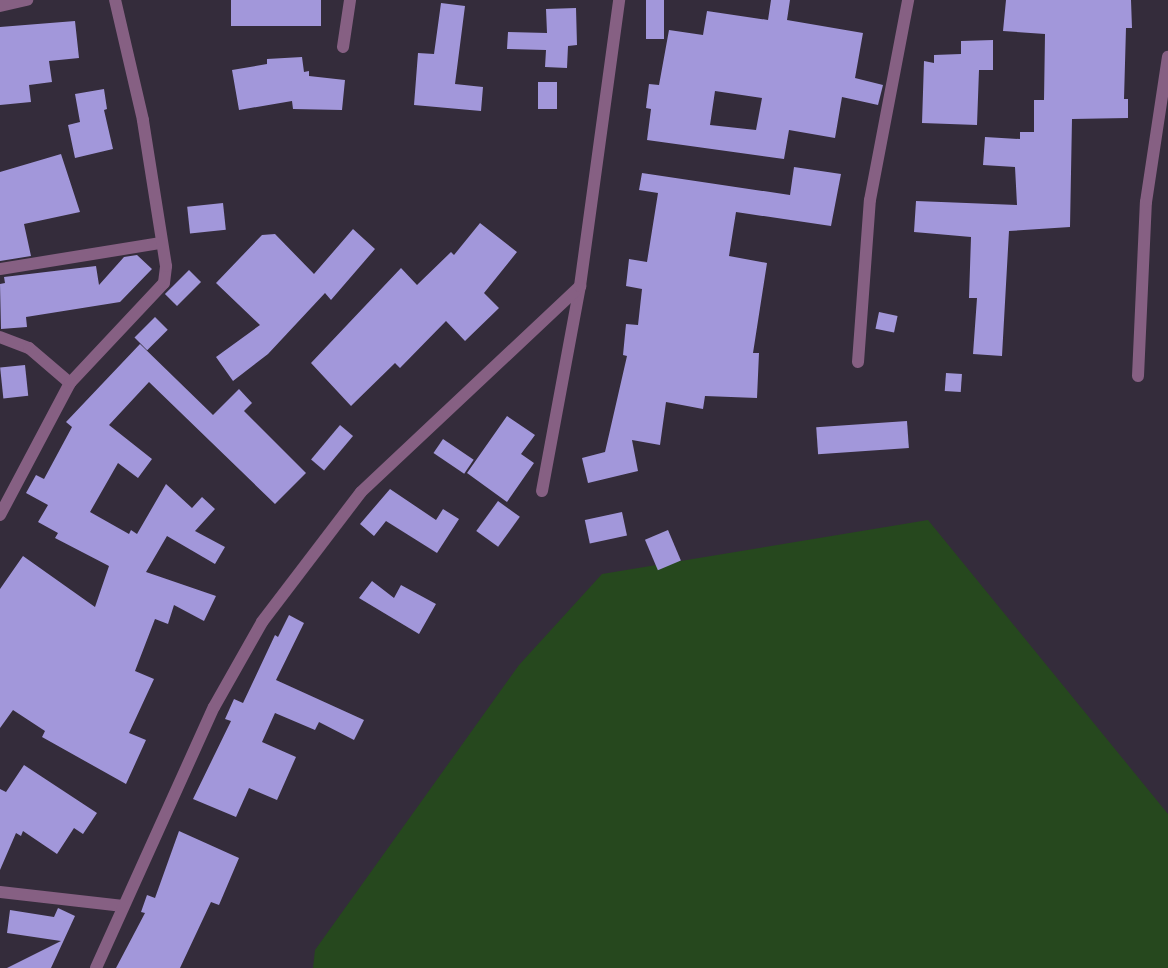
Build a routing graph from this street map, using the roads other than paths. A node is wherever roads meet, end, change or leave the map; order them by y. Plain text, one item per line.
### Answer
1 (27, 0) edge
2 (115, 0) edge
3 (350, 0) edge
4 (619, 0) edge
5 (908, 0) edge
6 (0, 6) edge
7 (343, 47) dead end
8 (1168, 57) edge
9 (161, 243) junction
10 (0, 269) edge
11 (580, 286) junction
12 (0, 337) edge
13 (858, 362) dead end
14 (1138, 376) dead end
15 (70, 383) junction
16 (543, 491) dead end
17 (0, 515) edge
18 (0, 892) edge
19 (123, 906) junction
20 (96, 968) edge

1 - 6 street
2 - 9 street
3 - 7 street
4 - 11 street
5 - 13 street
8 - 14 street
9 - 10 street
9 - 15 street
11 - 16 street
11 - 19 street
12 - 15 street
15 - 17 street
18 - 19 street
19 - 20 street

